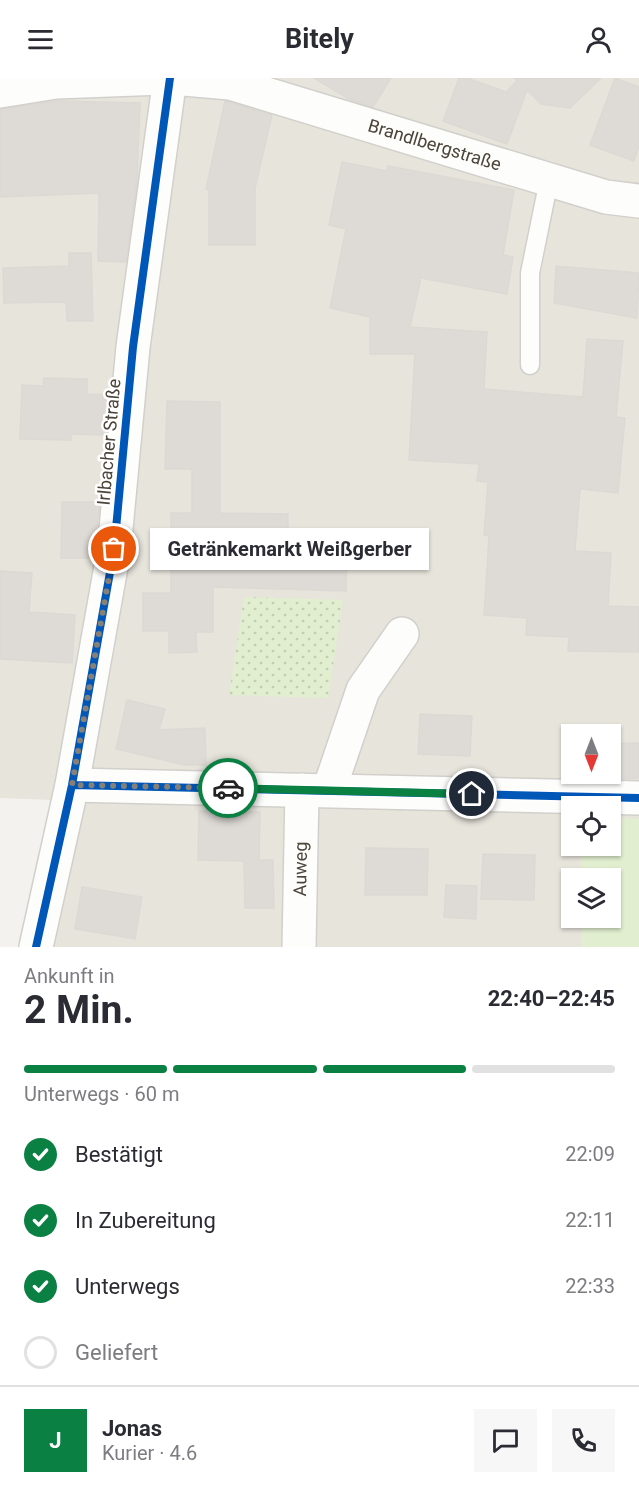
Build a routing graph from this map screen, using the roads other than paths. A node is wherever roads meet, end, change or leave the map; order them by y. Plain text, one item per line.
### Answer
1 (164, 78) edge
2 (171, 78) edge
3 (245, 83) edge
4 (0, 91) edge
5 (549, 180) junction
6 (639, 201) edge
7 (530, 365) dead end
8 (402, 634) dead end
9 (72, 785) junction
10 (316, 790) junction
11 (639, 798) edge
12 (36, 947) edge
13 (299, 947) edge

1 - 4 street
2 - 3 street, Brandlbergstraße
2 - 9 street, Irlbacher Straße
3 - 5 street, Brandlbergstraße
5 - 6 street, Brandlbergstraße
5 - 7 lane
8 - 10 street, Auweg
9 - 10 street
9 - 12 street, Irlbacher Straße
10 - 11 street
10 - 13 street, Auweg

